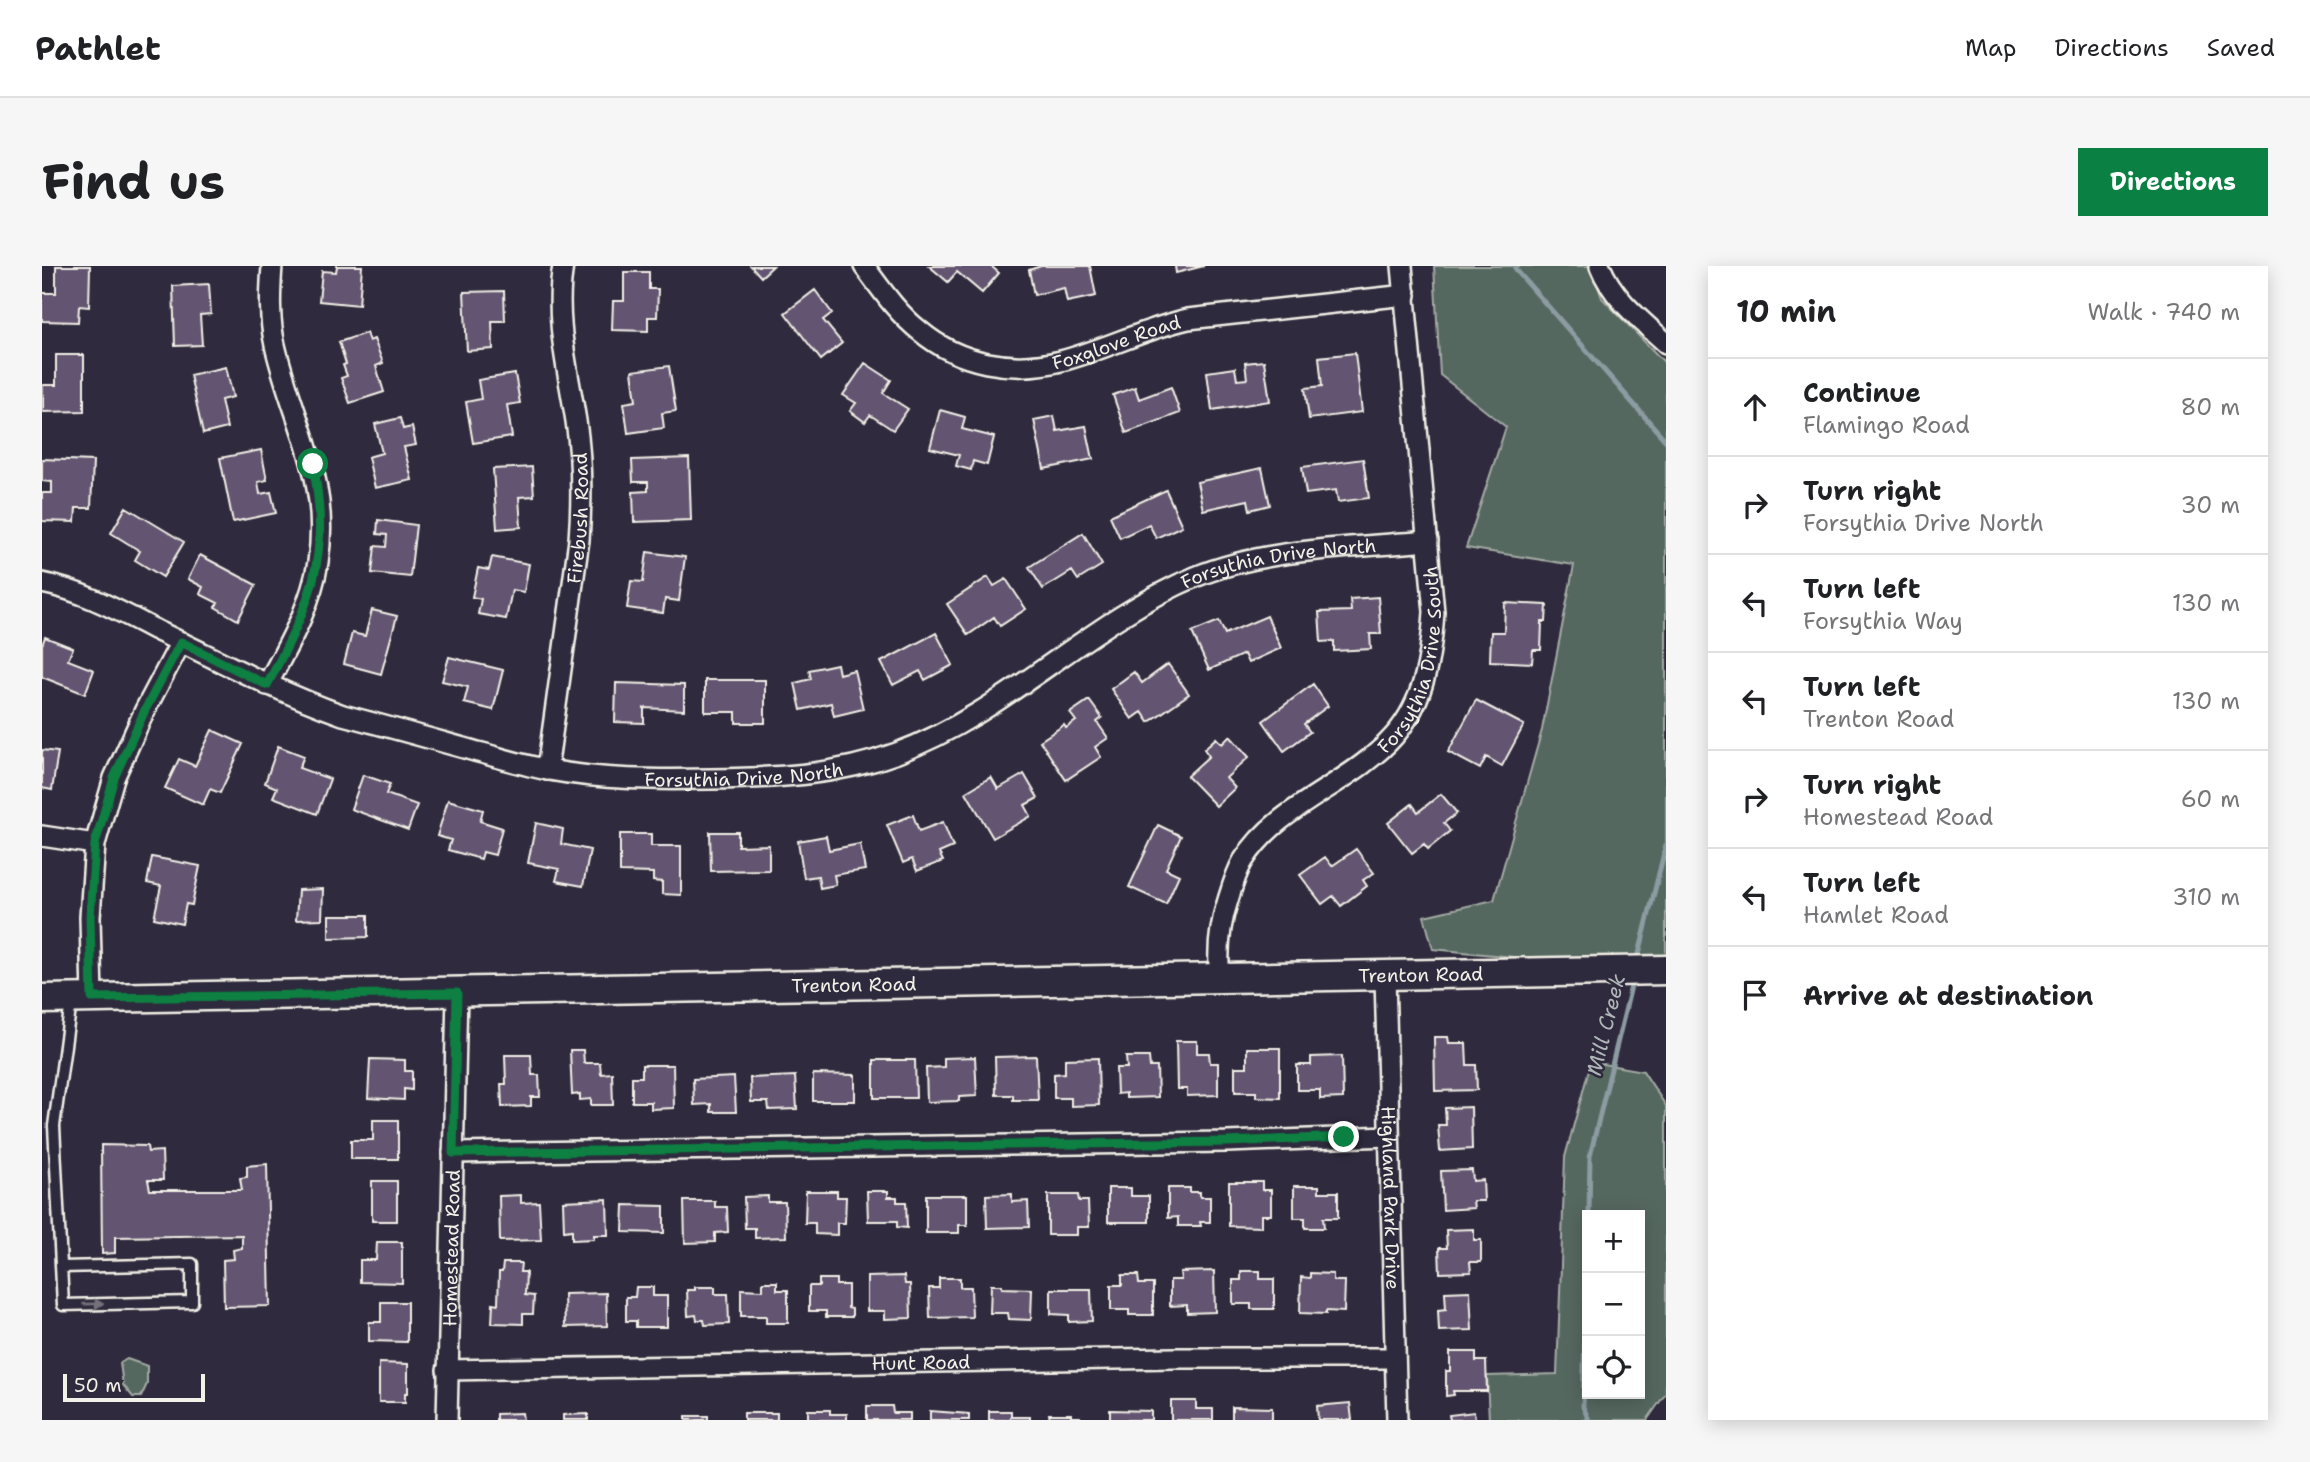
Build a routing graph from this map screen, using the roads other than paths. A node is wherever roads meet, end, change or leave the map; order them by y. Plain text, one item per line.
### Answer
1 (272, 266) edge
2 (563, 266) edge
3 (864, 266) edge
4 (1402, 266) edge
5 (1600, 266) edge
6 (1406, 295) junction
7 (1666, 343) edge
8 (1428, 541) junction
9 (42, 583) edge
10 (181, 642) junction
11 (267, 685) junction
12 (547, 770) junction
13 (42, 836) edge
14 (95, 844) junction
15 (1662, 970) edge
16 (1385, 976) junction
17 (1220, 979) junction
18 (457, 993) junction
19 (82, 998) junction
20 (42, 999) edge
21 (1389, 1136) junction
22 (453, 1153) junction
23 (61, 1268) junction
24 (1394, 1358) junction
25 (447, 1370) junction
26 (447, 1420) edge
27 (1397, 1420) edge

1 - 11 street
2 - 12 street, Firebush Road
3 - 6 street, Foxglove Road
4 - 6 street, Forsythia Drive South
5 - 7 street
6 - 8 street, Forsythia Drive South
8 - 12 street, Forsythia Drive North
8 - 17 street, Forsythia Drive South
9 - 10 street, Forsythia Drive North
10 - 11 street, Forsythia Drive North
10 - 14 street
11 - 12 street, Forsythia Drive North
13 - 14 street
14 - 19 street
15 - 16 main road, Trenton Road
16 - 17 main road, Trenton Road
16 - 21 street, Highland Park Drive
17 - 18 main road, Trenton Road
18 - 19 main road, Trenton Road
18 - 22 street, Homestead Road
19 - 20 main road, Trenton Road
19 - 23 lane
21 - 22 street
21 - 24 street, Highland Park Drive
22 - 25 street, Homestead Road
23 -> 23 lane
24 - 25 street, Hunt Road
24 - 27 street, Highland Park Drive
25 - 26 street, Homestead Road

